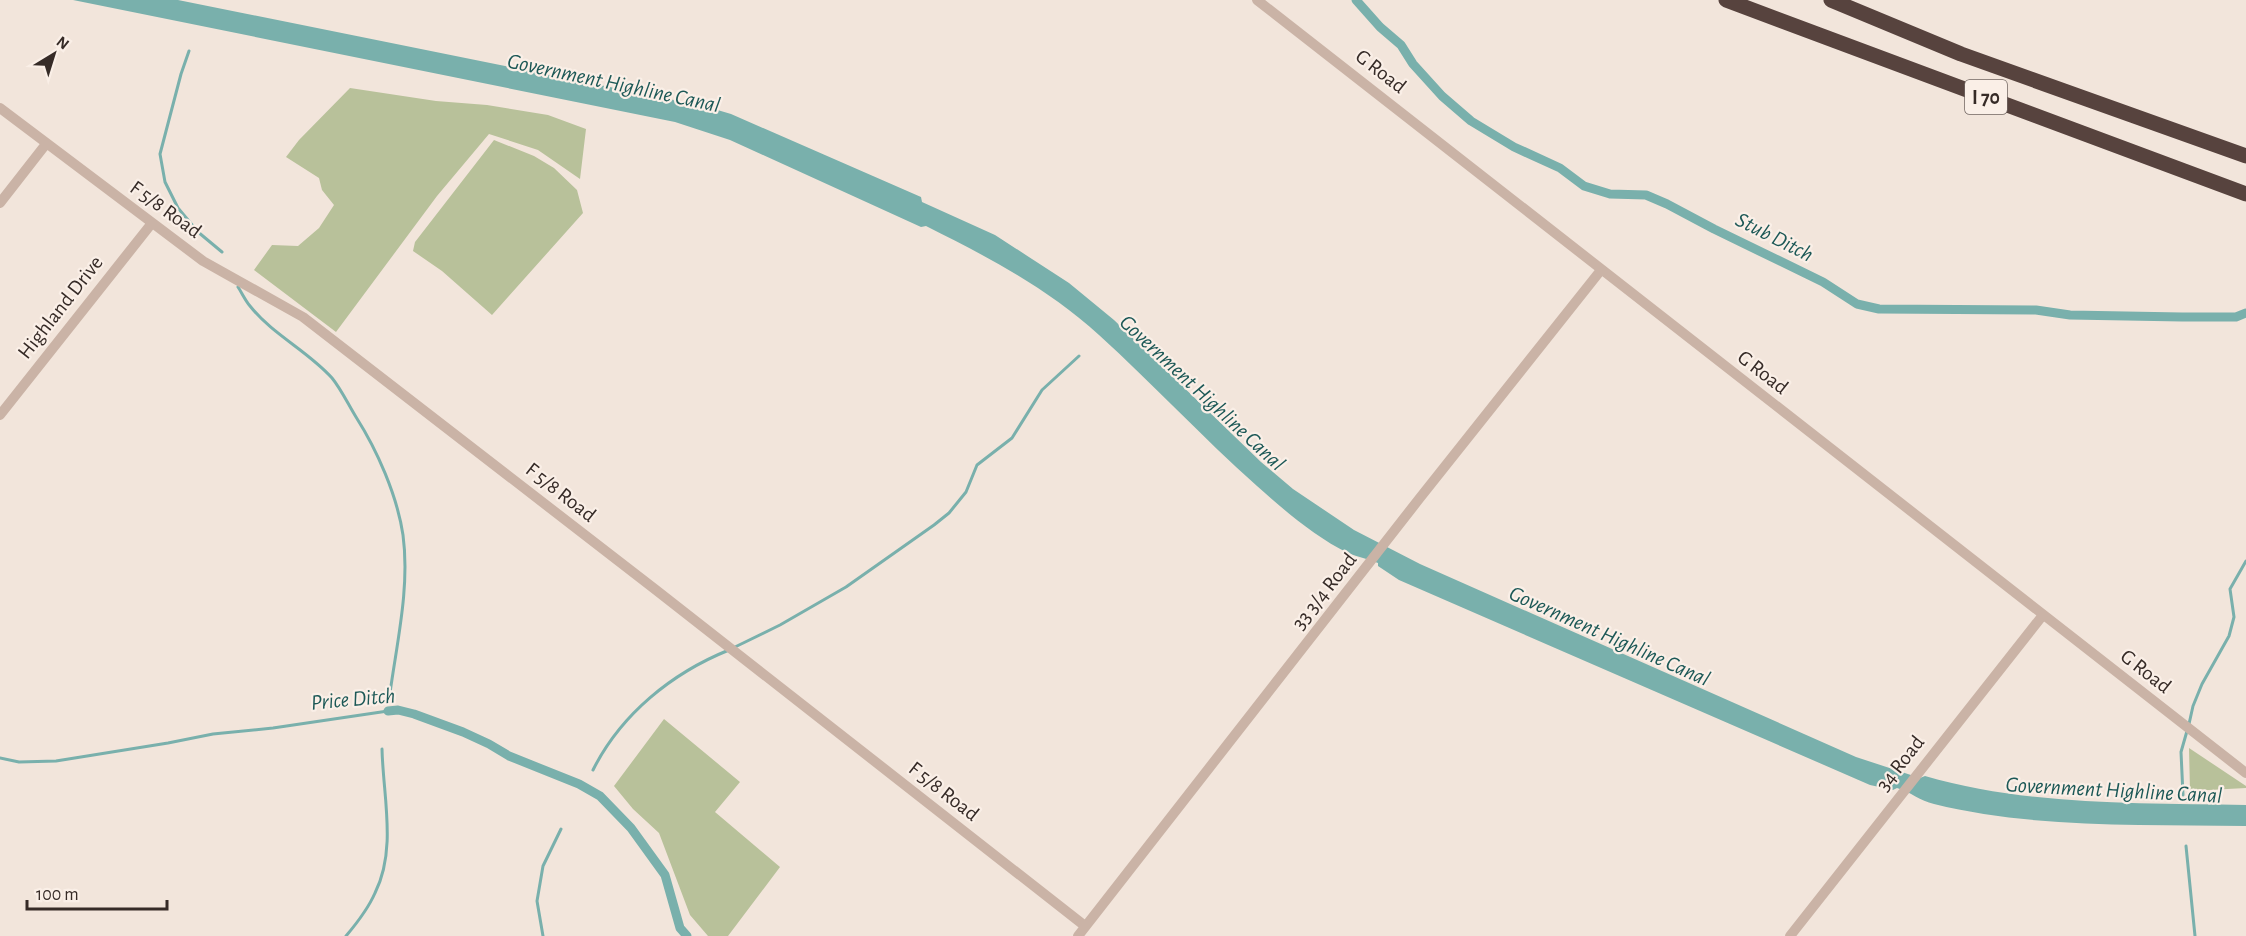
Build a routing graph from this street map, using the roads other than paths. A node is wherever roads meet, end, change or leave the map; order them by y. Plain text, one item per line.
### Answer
1 (1257, 0) edge
2 (1726, 0) edge
3 (1831, 0) edge
4 (0, 108) edge
5 (46, 144) junction
6 (2246, 156) edge
7 (2246, 194) edge
8 (0, 203) edge
9 (152, 223) junction
10 (1601, 270) junction
11 (0, 415) edge
12 (2043, 615) junction
13 (2246, 773) edge
14 (1085, 926) junction
15 (1078, 936) edge
16 (1790, 936) edge

1 - 10 street, G Road
2 - 7 highway, I 70
3 - 6 highway, I 70
4 - 5 street, F 5/8 Road
5 - 8 street
5 - 9 street, F 5/8 Road
9 - 11 street, Highland Drive
9 - 14 street, F 5/8 Road
10 - 12 street, G Road
10 - 14 street, 33 3/4 Road
12 - 13 street, G Road
12 - 16 street, 34 Road
14 - 15 street, 33 3/4 Road

